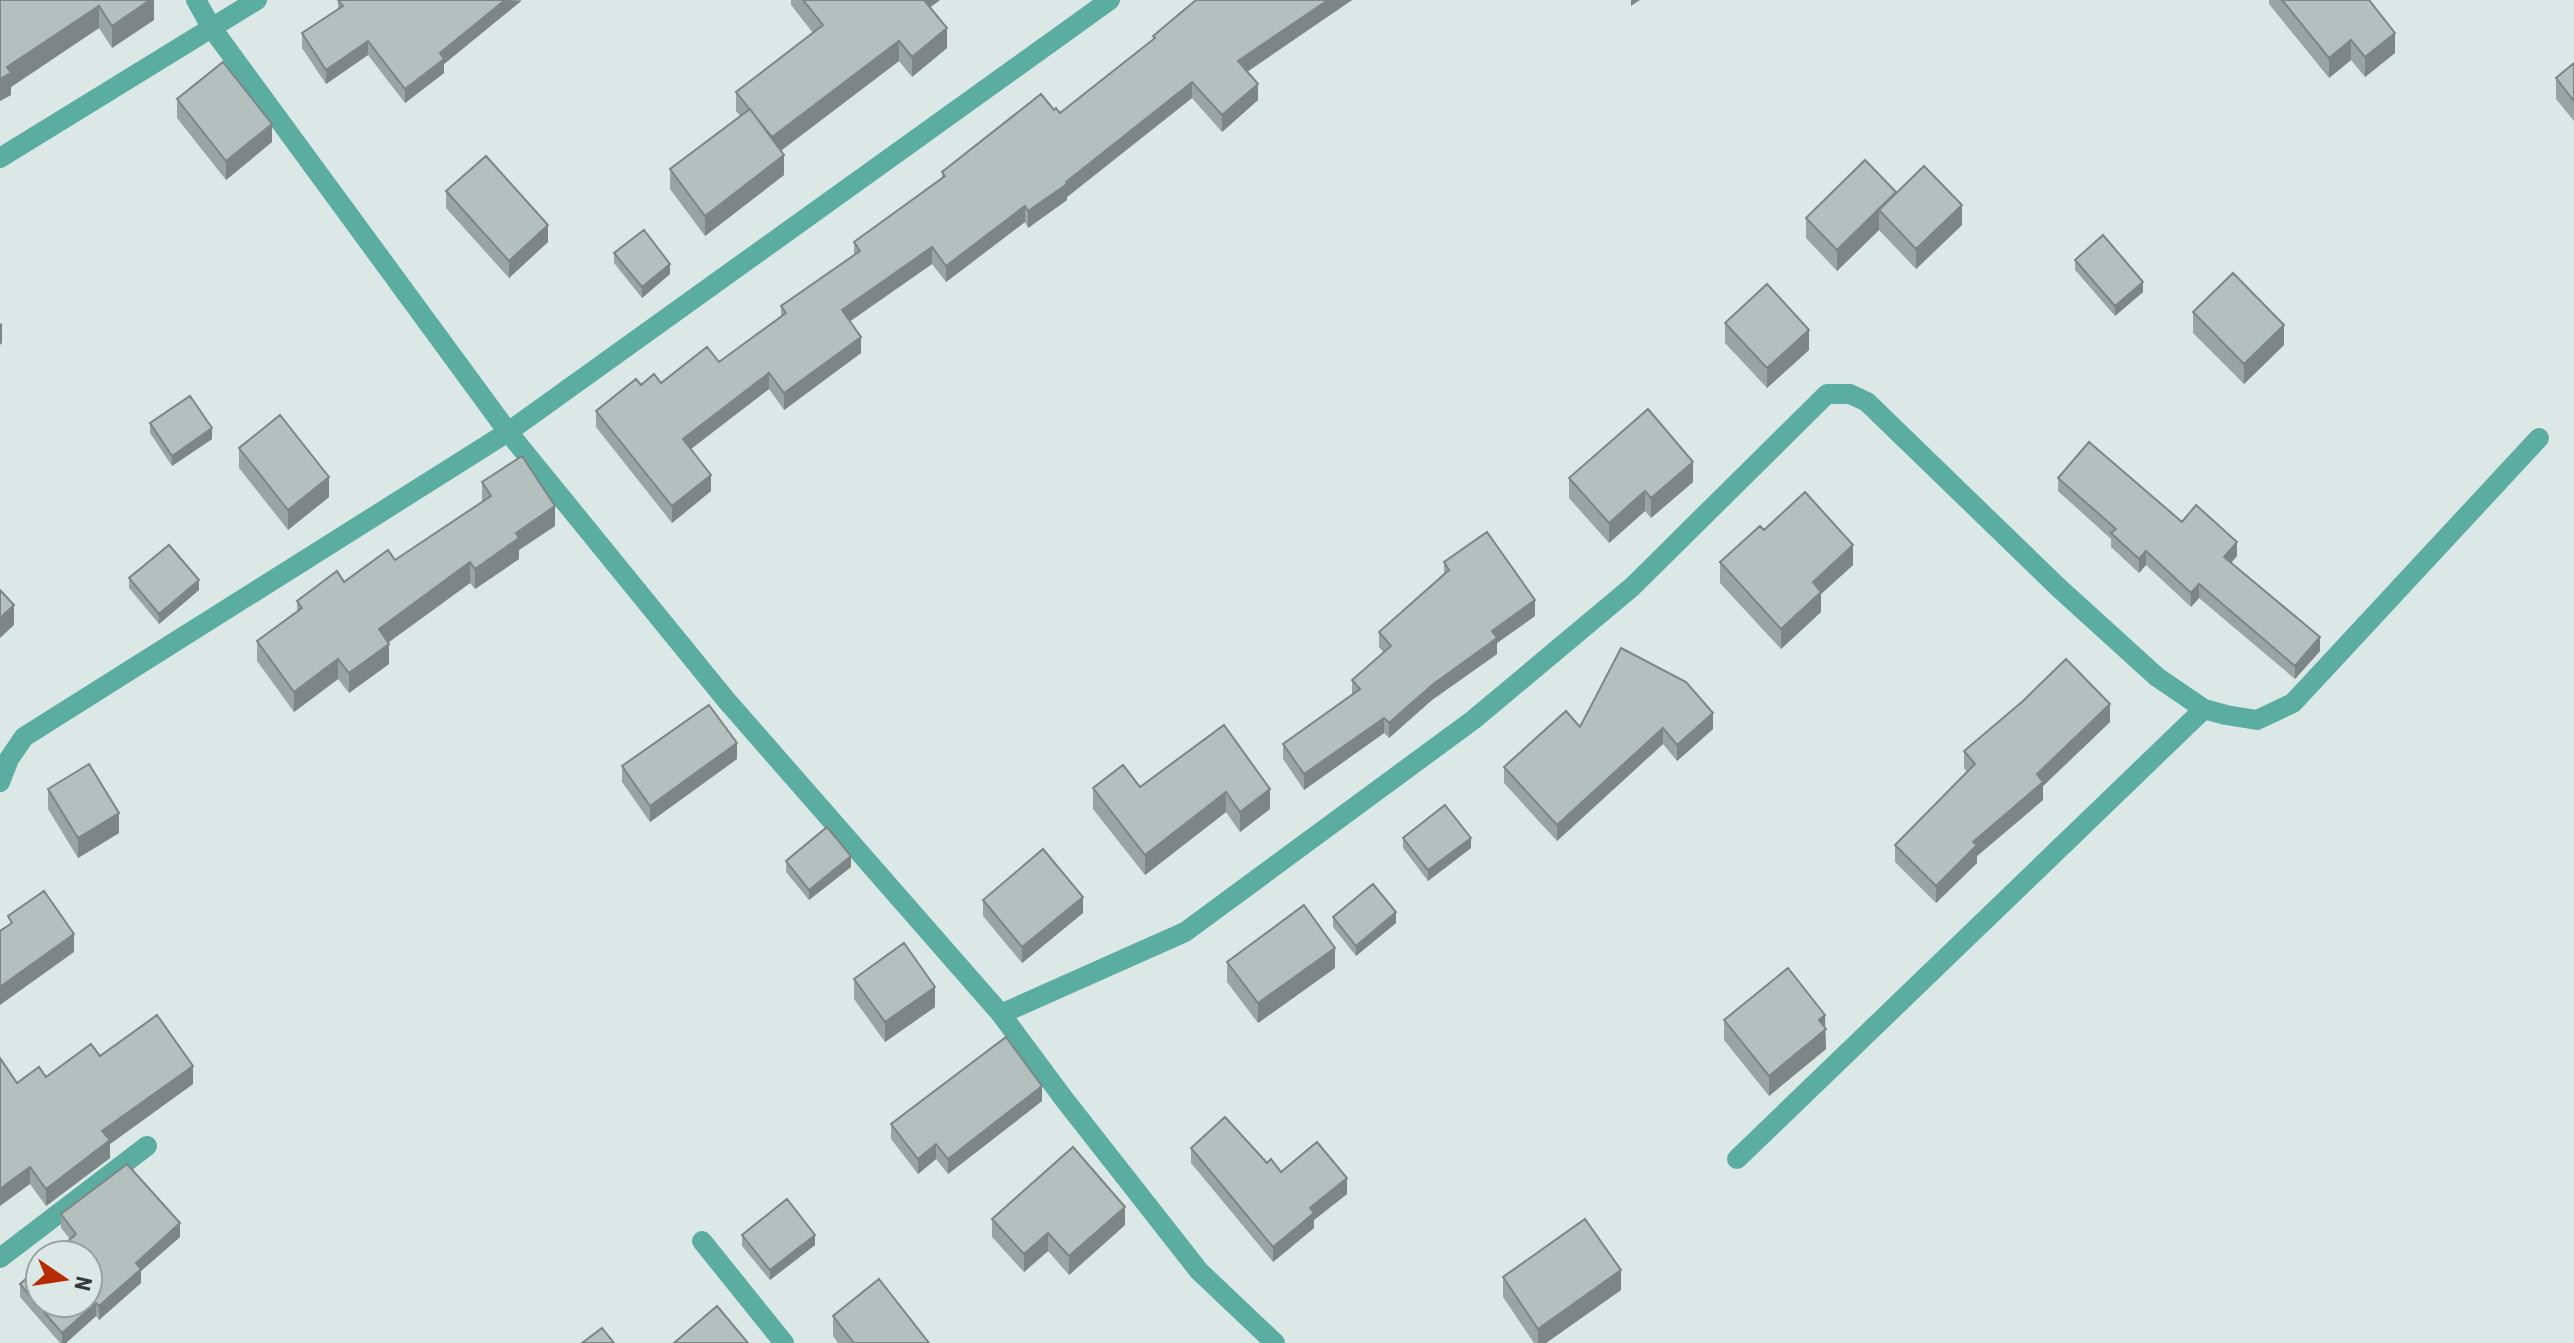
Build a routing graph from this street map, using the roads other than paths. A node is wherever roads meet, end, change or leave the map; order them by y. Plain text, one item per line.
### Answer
1 (196, 0) edge
2 (257, 0) edge
3 (1110, 0) edge
4 (211, 27) junction
5 (0, 158) edge
6 (508, 432) junction
7 (2539, 438) dead end
8 (2204, 709) junction
9 (0, 782) edge
10 (1001, 1014) junction
11 (147, 1146) dead end
12 (1737, 1159) dead end
13 (702, 1241) dead end
14 (0, 1258) edge
15 (784, 1343) edge
16 (1275, 1343) edge

1 - 4 street
2 - 4 street
3 - 6 street
4 - 5 street
4 - 6 street
6 - 9 street
6 - 10 street
7 - 8 street
8 - 10 street
8 - 12 street
10 - 16 street
11 - 14 street
13 - 15 street

